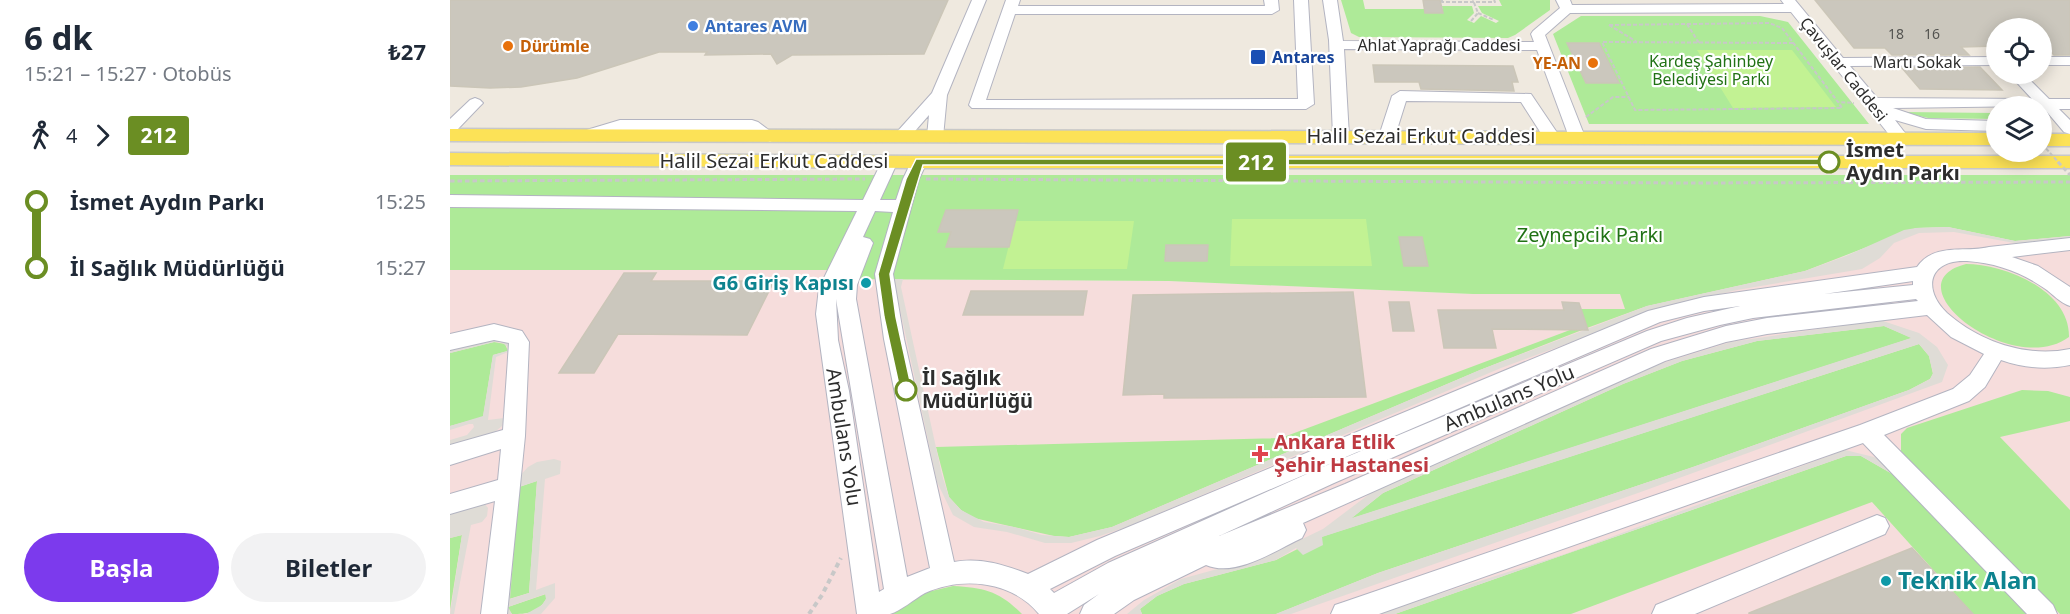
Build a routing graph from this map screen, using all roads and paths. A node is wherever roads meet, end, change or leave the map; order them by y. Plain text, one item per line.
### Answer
1 (979, 0) edge
2 (1272, 0) edge
3 (1301, 0) edge
4 (1330, 0) edge
5 (1442, 0) edge
6 (1494, 0) edge
7 (1473, 1) edge
8 (1791, 4) edge
9 (1017, 5) edge
10 (1565, 5) edge
11 (1478, 13) junction
12 (1494, 20) dead end
13 (1602, 20) dead end
14 (1471, 21) dead end
15 (1687, 24) junction
16 (1609, 25) junction
17 (1322, 41) junction
18 (1637, 42) junction
19 (1699, 43) junction
20 (1793, 43) junction
21 (1542, 46) junction
22 (1986, 61) edge
23 (2052, 61) edge
24 (2070, 61) edge
25 (1838, 62) junction
26 (2026, 84) edge
27 (939, 94) junction
28 (2037, 96) edge
29 (1629, 97) junction
30 (1838, 102) junction
31 (475, 103) dead end
32 (1872, 103) junction
33 (1986, 104) edge
34 (2052, 104) edge
35 (2070, 104) edge
36 (2052, 111) edge
37 (1986, 125) edge
38 (450, 128) edge
39 (2070, 129) edge
40 (1575, 132) junction
41 (450, 135) edge
42 (902, 136) junction
43 (1341, 136) junction
44 (1387, 136) junction
45 (2052, 136) edge
46 (935, 137) junction
47 (1552, 137) junction
48 (1901, 138) junction
49 (1986, 139) edge
50 (2070, 139) edge
51 (2052, 141) edge
52 (2052, 153) edge
53 (450, 159) edge
54 (2070, 162) edge
55 (901, 169) junction
56 (2070, 174) edge
57 (450, 181) edge
58 (2070, 182) edge
59 (450, 201) edge
60 (875, 206) junction
61 (905, 206) junction
62 (2070, 244) edge
63 (1977, 255) junction
64 (2070, 256) edge
65 (2006, 262) junction
66 (848, 263) junction
67 (886, 263) junction
68 (1926, 290) junction
69 (2070, 299) edge
70 (450, 342) edge
71 (1995, 351) junction
72 (2068, 362) edge
73 (1867, 432) junction
74 (514, 436) junction
75 (450, 455) edge
76 (507, 487) junction
77 (450, 504) edge
78 (1877, 526) dead end
79 (944, 574) junction
80 (1029, 587) junction
81 (897, 593) junction
82 (1052, 611) edge
83 (494, 614) edge
84 (870, 614) edge
85 (1093, 614) edge
86 (1344, 614) edge
87 (1665, 614) edge
88 (2044, 614) edge

1 - 27 street
2 - 9 street
3 - 17 street
4 - 17 street
5 - 7 path
6 - 7 path
7 - 11 path
8 - 10 street
8 - 25 street, Çavuşlar Caddesi
9 - 17 street
10 - 21 street
11 - 12 path
11 - 14 path
13 - 16 path
15 - 16 path
15 - 19 path
15 - 20 path
16 - 18 path
17 - 21 street, Ahlat Yaprağı Caddesi
17 - 43 street
18 - 19 path
18 - 29 path
19 - 20 path
20 - 30 path
21 - 40 street
22 - 25 street, Martı Sokak
23 - 24 street
25 - 32 street, Çavuşlar Caddesi
26 - 28 street
27 - 42 street
27 - 46 street
29 - 30 path
29 - 40 path
30 - 32 path
31 - 38 street
32 - 33 street
32 - 37 street
32 - 48 street, Çavuşlar Caddesi
34 - 35 street
36 - 39 street
40 - 47 main road, Halil Sezai Erkut Caddesi
40 - 48 main road, Halil Sezai Erkut Caddesi
41 - 42 main road, Halil Sezai Erkut Caddesi
42 - 46 main road, Halil Sezai Erkut Caddesi
42 - 55 main road
43 - 44 main road, Halil Sezai Erkut Caddesi
43 - 46 main road, Halil Sezai Erkut Caddesi
44 - 47 main road, Halil Sezai Erkut Caddesi
44 - 47 street
45 - 50 street
46 - 55 main road
48 - 49 main road, Halil Sezai Erkut Caddesi
50 - 51 main road
52 - 56 path, bridge
53 - 55 main road, Halil Sezai Erkut Caddesi
54 - 55 main road, Halil Sezai Erkut Caddesi
55 - 57 path
55 - 58 path
55 - 60 street
55 - 60 street
55 - 61 street
59 - 60 street
60 - 61 street
60 - 66 street
61 - 67 street
62 - 63 street
63 - 65 street
63 - 68 street
64 - 65 street
65 - 69 street
66 - 67 street
66 - 81 street
66 - 84 street, Ambulans Yolu
67 - 79 street
68 - 71 street
68 - 80 street
68 - 82 street, Ambulans Yolu
68 - 85 street
70 - 74 street
71 - 72 street
71 - 73 street
73 - 86 street
73 - 88 street
74 - 75 street
74 - 76 street
76 - 77 street
76 - 83 street
78 - 87 street
79 - 80 street
79 - 81 street
80 - 82 street
81 - 84 street

